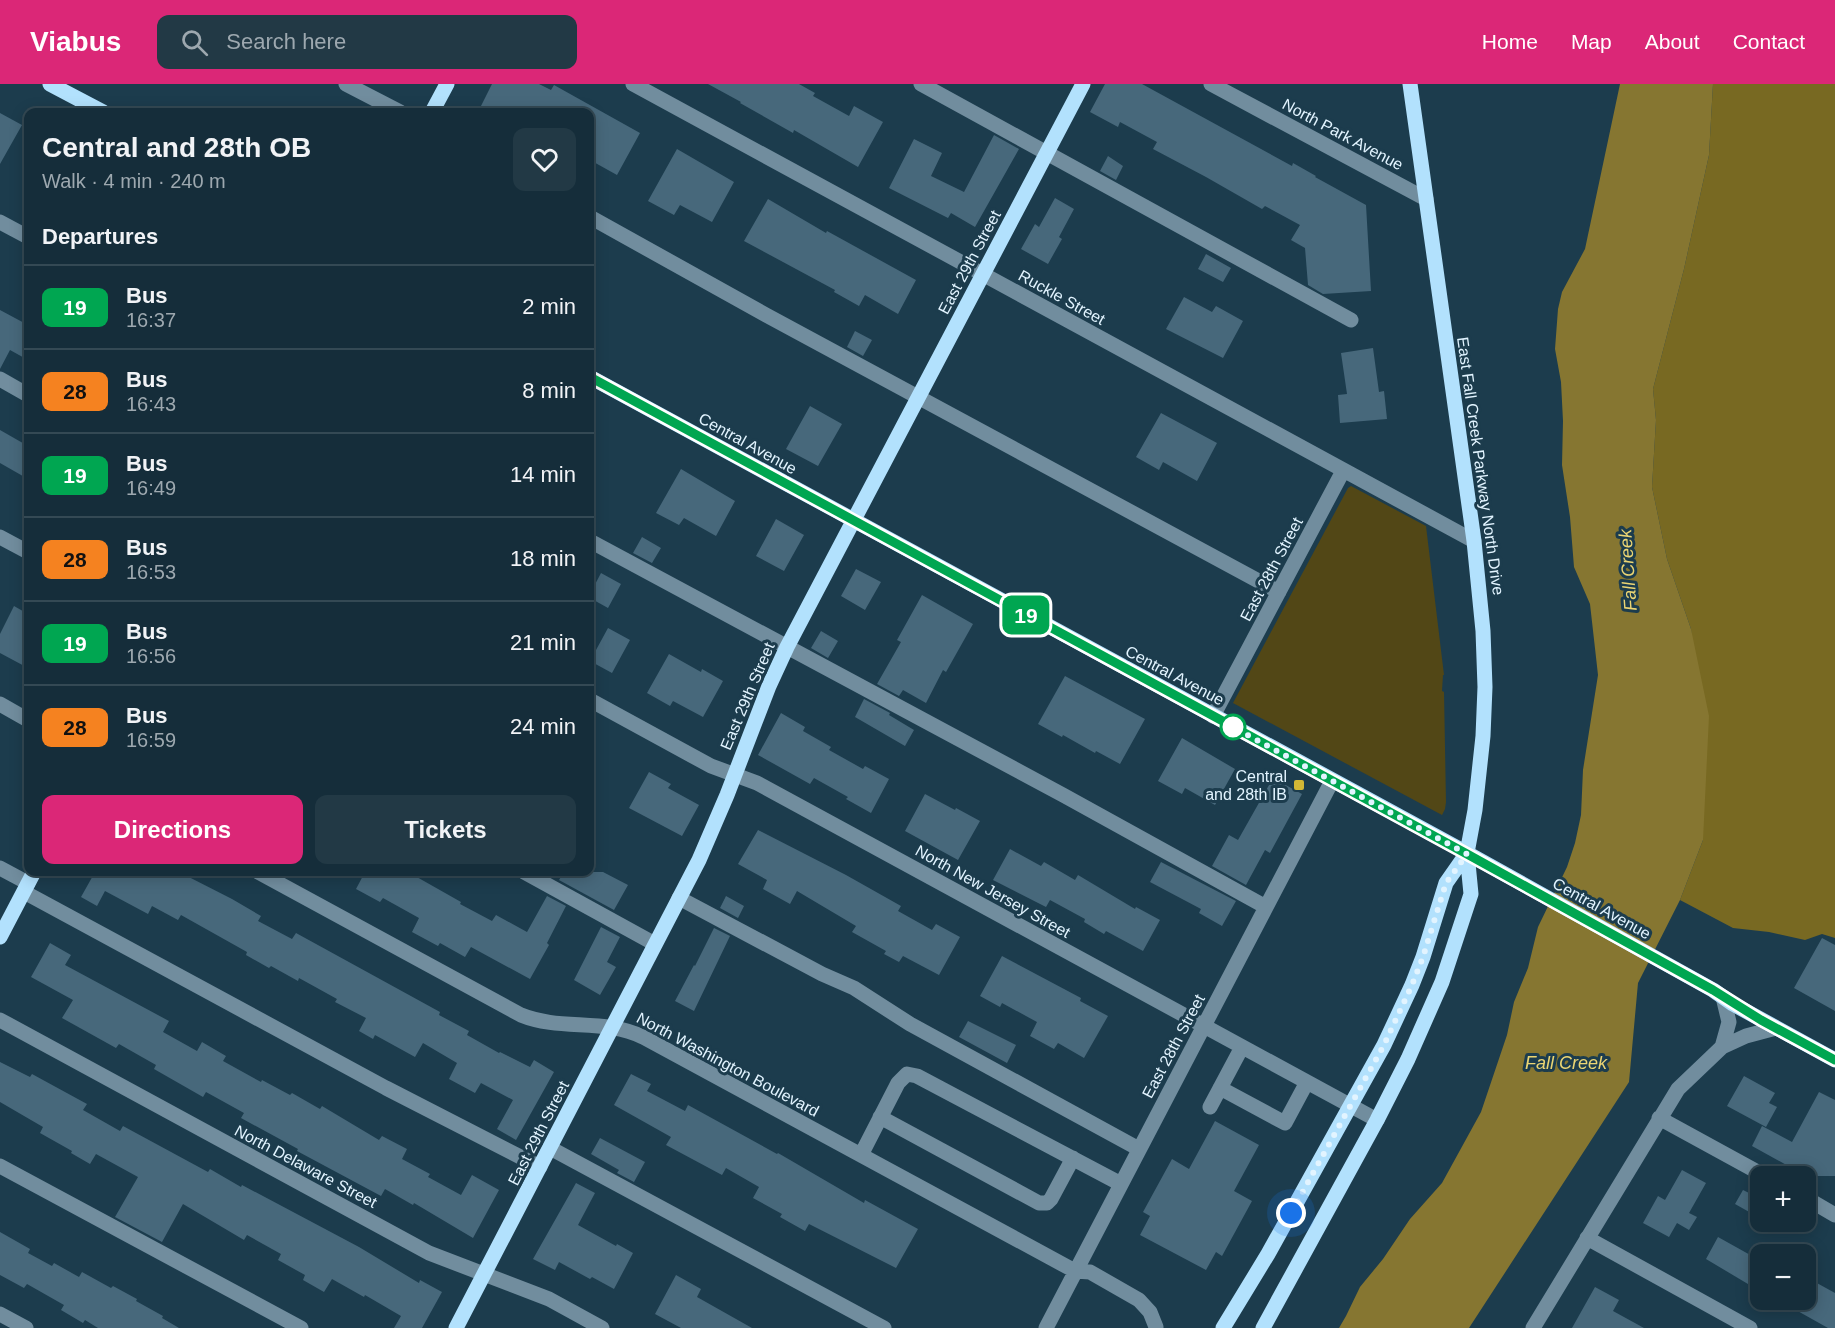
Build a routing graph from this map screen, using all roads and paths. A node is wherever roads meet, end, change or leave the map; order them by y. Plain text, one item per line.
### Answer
1 (51, 84) edge
2 (346, 84) edge
3 (447, 84) edge
4 (633, 84) edge
5 (921, 84) edge
6 (1083, 84) edge
7 (1211, 84) edge
8 (1410, 84) edge
9 (96, 108) edge
10 (392, 108) edge
11 (434, 108) edge
12 (1046, 153) junction
13 (1426, 199) junction
14 (594, 219) edge
15 (0, 222) edge
16 (24, 235) edge
17 (983, 274) junction
18 (1352, 320) dead end
19 (594, 379) edge
20 (0, 380) edge
21 (24, 393) edge
22 (918, 396) junction
23 (1344, 471) junction
24 (853, 521) junction
25 (0, 537) edge
26 (1474, 541) junction
27 (594, 543) edge
28 (24, 550) edge
29 (1279, 592) junction
30 (788, 647) junction
31 (594, 702) edge
32 (0, 704) edge
33 (1213, 716) junction
34 (24, 718) edge
35 (734, 775) junction
36 (1332, 781) junction
37 (1467, 854) junction
38 (0, 868) edge
39 (265, 876) edge
40 (531, 876) edge
41 (29, 882) edge
42 (679, 898) junction
43 (1266, 907) junction
44 (0, 937) edge
45 (655, 944) junction
46 (1718, 993) junction
47 (0, 1020) edge
48 (1203, 1026) junction
49 (613, 1027) junction
50 (1776, 1028) junction
51 (1242, 1047) junction
52 (1722, 1047) junction
53 (1835, 1060) edge
54 (1307, 1082) junction
55 (1220, 1088) junction
56 (1351, 1106) junction
57 (1210, 1107) dead end
58 (880, 1116) junction
59 (1659, 1118) junction
60 (1377, 1120) junction
61 (550, 1148) junction
62 (1139, 1149) junction
63 (861, 1155) junction
64 (1073, 1158) junction
65 (0, 1166) edge
66 (540, 1167) junction
67 (1750, 1168) edge
68 (1121, 1184) junction
69 (1816, 1204) edge
70 (1835, 1215) edge
71 (1587, 1238) junction
72 (1076, 1271) junction
73 (484, 1275) junction
74 (0, 1314) edge
75 (1156, 1327) edge
76 (26, 1328) edge
77 (301, 1328) edge
78 (456, 1328) edge
79 (602, 1328) edge
80 (884, 1328) edge
81 (1046, 1328) edge
82 (1223, 1328) edge
83 (1263, 1328) edge
84 (1533, 1328) edge
85 (1750, 1328) edge

1 - 9 main road
2 - 10 street
3 - 11 main road
4 - 17 street, Ruckle Street
5 - 12 street
6 - 12 main road, East 29th Street
7 - 13 street, North Park Avenue
8 - 13 main road, East Fall Creek Parkway North Drive
12 - 17 main road, East 29th Street
12 - 18 street
13 - 26 main road, East Fall Creek Parkway North Drive
14 - 22 street
15 - 16 street
17 - 22 main road, East 29th Street
17 - 23 street, Ruckle Street
19 - 24 main road, Central Avenue
20 - 21 street
22 - 24 main road, East 29th Street
22 - 29 street
23 - 26 street, Ruckle Street
23 - 29 street, East 28th Street
24 - 30 main road, East 29th Street
24 - 33 main road, Central Avenue
25 - 28 street
26 - 37 main road, East Fall Creek Parkway North Drive
27 - 30 street
29 - 33 street, East 28th Street
30 - 35 main road, East 29th Street
30 - 43 street
31 - 35 street, North New Jersey Street
32 - 34 street
33 - 36 main road, Central Avenue
35 - 42 main road, East 29th Street
35 - 48 street, North New Jersey Street
36 - 37 main road, Central Avenue
36 - 43 street, East 28th Street
37 - 46 main road, Central Avenue
37 - 56 main road, East Fall Creek Parkway North Drive
37 - 60 main road, East Fall Creek Parkway North Drive
38 - 41 street
39 - 49 street, North Washington Boulevard
40 - 45 street
41 - 44 main road
41 - 66 street
42 - 45 main road, East 29th Street
42 - 62 street
43 - 48 street, East 28th Street
45 - 49 main road, East 29th Street
46 - 50 main road, Central Avenue
46 - 52 street
47 - 73 street, North Delaware Street
48 - 51 street, North New Jersey Street
48 - 62 street, East 28th Street
49 - 61 main road, East 29th Street
49 - 63 street, North Washington Boulevard
50 - 52 street
50 - 53 main road, Central Avenue
51 - 54 street, North New Jersey Street
51 - 55 street
52 - 59 street
54 - 55 street
54 - 56 street, North New Jersey Street
55 - 57 street
56 - 60 street, North New Jersey Street
56 - 82 main road, East Fall Creek Parkway North Drive
58 - 63 street
58 - 64 street
58 - 64 street
59 - 67 street
59 - 71 street
60 - 83 main road, East Fall Creek Parkway North Drive
61 - 66 main road, East 29th Street
61 - 80 street
62 - 68 street, East 28th Street
63 - 72 street, North Washington Boulevard
64 - 68 street
65 - 77 street
66 - 73 main road, East 29th Street
68 - 72 street, East 28th Street
69 - 70 street
71 - 84 street
71 - 85 street
72 - 75 street, North Washington Boulevard
72 - 81 street, East 28th Street
73 - 78 main road, East 29th Street
73 - 79 street, North Delaware Street
74 - 76 street

